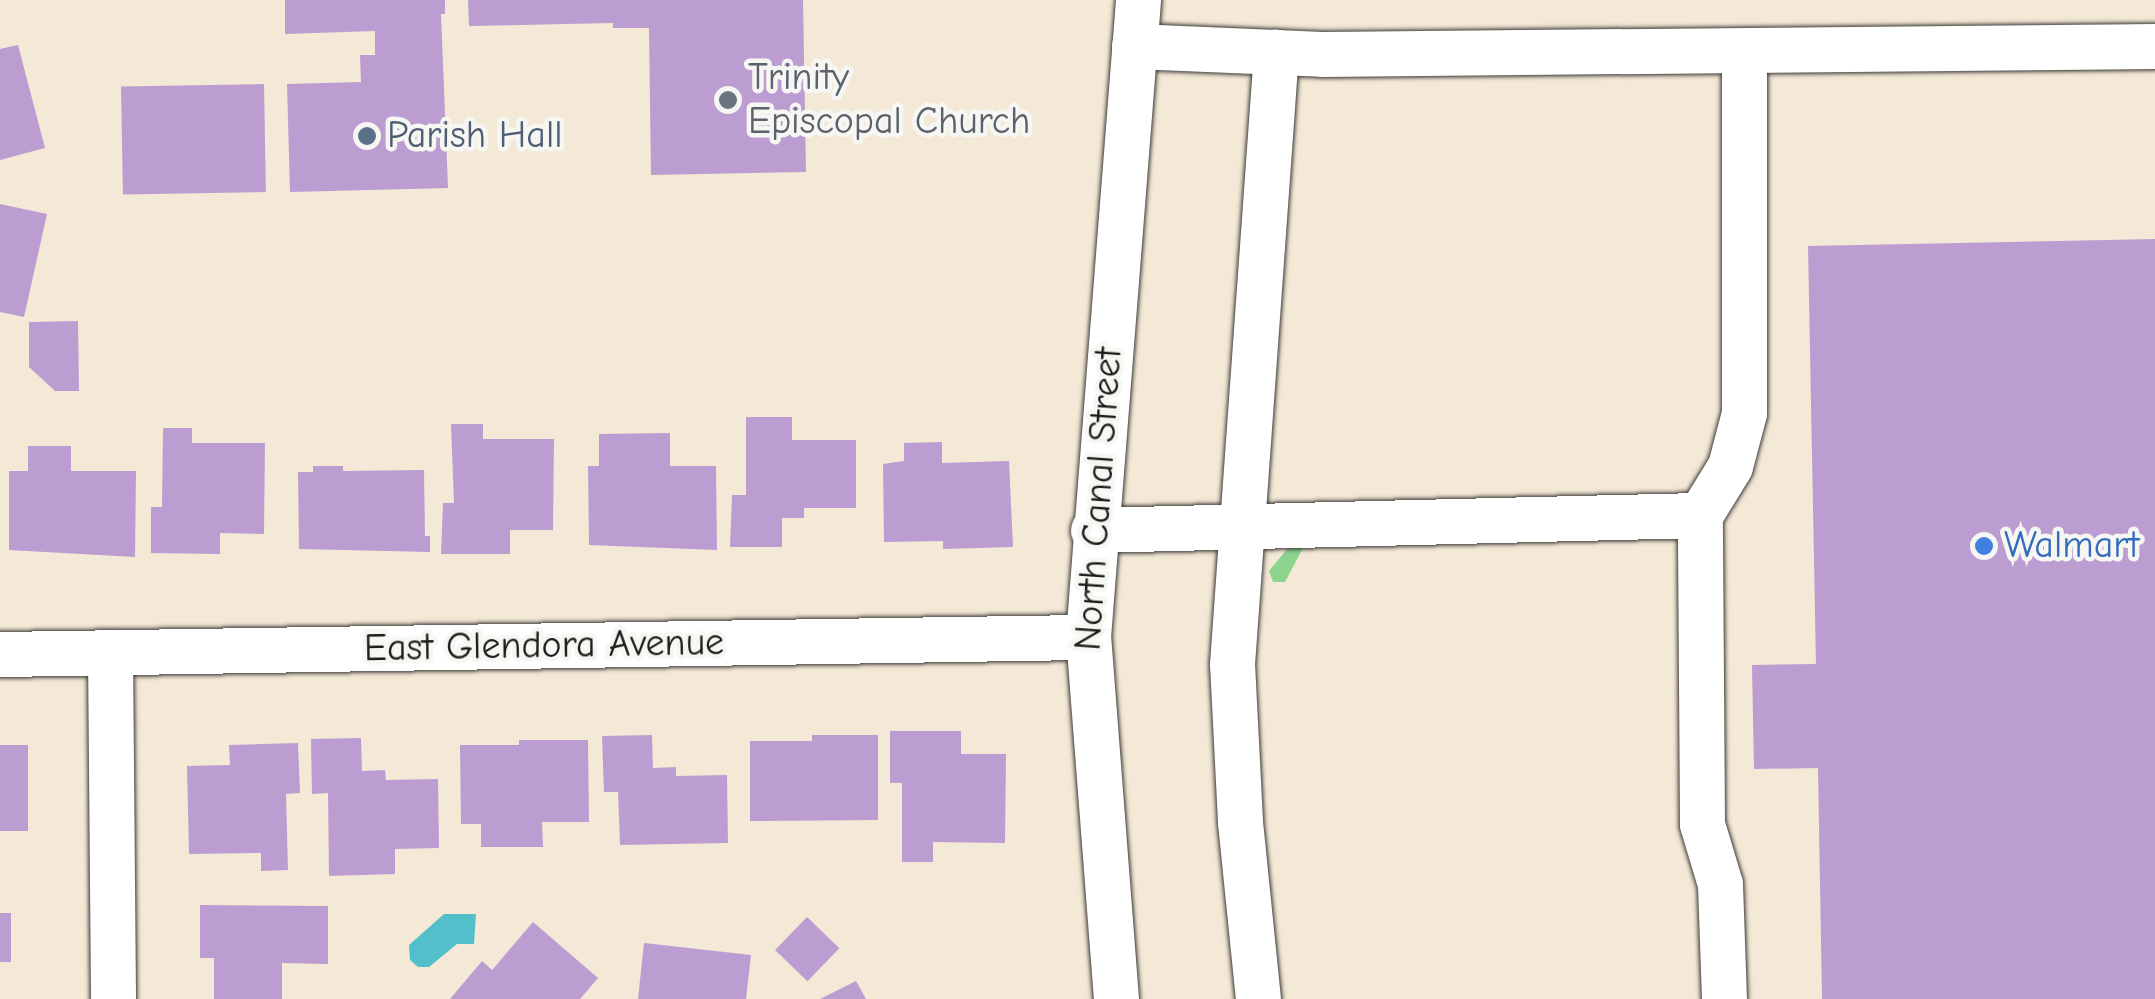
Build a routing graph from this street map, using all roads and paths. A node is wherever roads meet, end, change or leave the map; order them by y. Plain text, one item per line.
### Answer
1 (1138, 0) edge
2 (1134, 46) junction
3 (2155, 46) edge
4 (1276, 52) junction
5 (1744, 53) junction
6 (1700, 516) junction
7 (1240, 526) junction
8 (1092, 530) junction
9 (1088, 637) junction
10 (110, 652) junction
11 (0, 654) edge
12 (112, 999) edge
13 (1116, 999) edge
14 (1258, 999) edge
15 (1724, 999) edge

1 - 2 street, North Canal Street
2 - 4 street
2 - 8 street, North Canal Street
3 - 5 street
4 - 5 street
4 - 7 street
5 - 6 street
6 - 7 street
6 - 15 street
7 - 8 street
7 - 14 street
8 - 9 street, North Canal Street
9 - 10 street, East Glendora Avenue
9 - 13 street, North Canal Street
10 - 11 street, East Glendora Avenue
10 - 12 street

